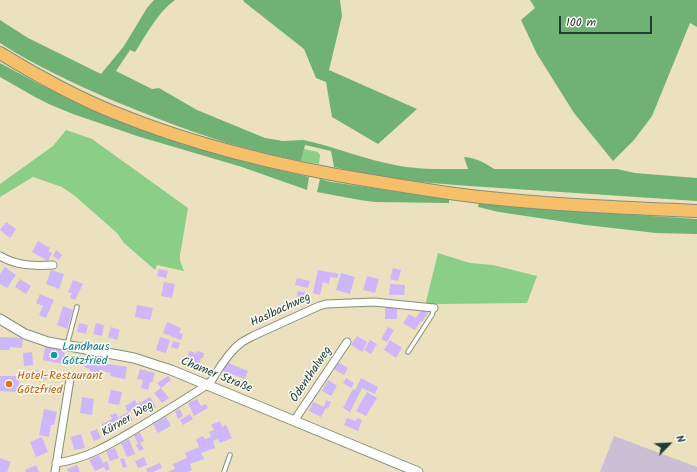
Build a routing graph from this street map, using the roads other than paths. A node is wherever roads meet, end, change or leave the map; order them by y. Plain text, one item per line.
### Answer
1 (0, 53) edge
2 (697, 211) edge
3 (0, 256) edge
4 (53, 265) dead end
5 (77, 307) dead end
6 (434, 308) joint
7 (0, 319) edge
8 (347, 342) dead end
9 (66, 346) junction
10 (408, 352) dead end
11 (70, 379) dead end
12 (207, 385) junction
13 (294, 421) junction
14 (230, 455) dead end
15 (56, 463) junction
16 (55, 472) edge
17 (224, 472) edge
18 (418, 472) edge

1 - 2 highway
3 - 4 street
5 - 9 lane
6 - 10 lane
6 - 12 street, Haslbachweg
7 - 9 street, Chamer Straße
8 - 13 street, Ödenthalweg
9 - 12 street, Chamer Straße
11 - 15 street
12 - 13 street, Chamer Straße
12 - 15 street, Kürner Weg
13 - 18 street, Chamer Straße
14 - 17 lane
15 - 16 street

